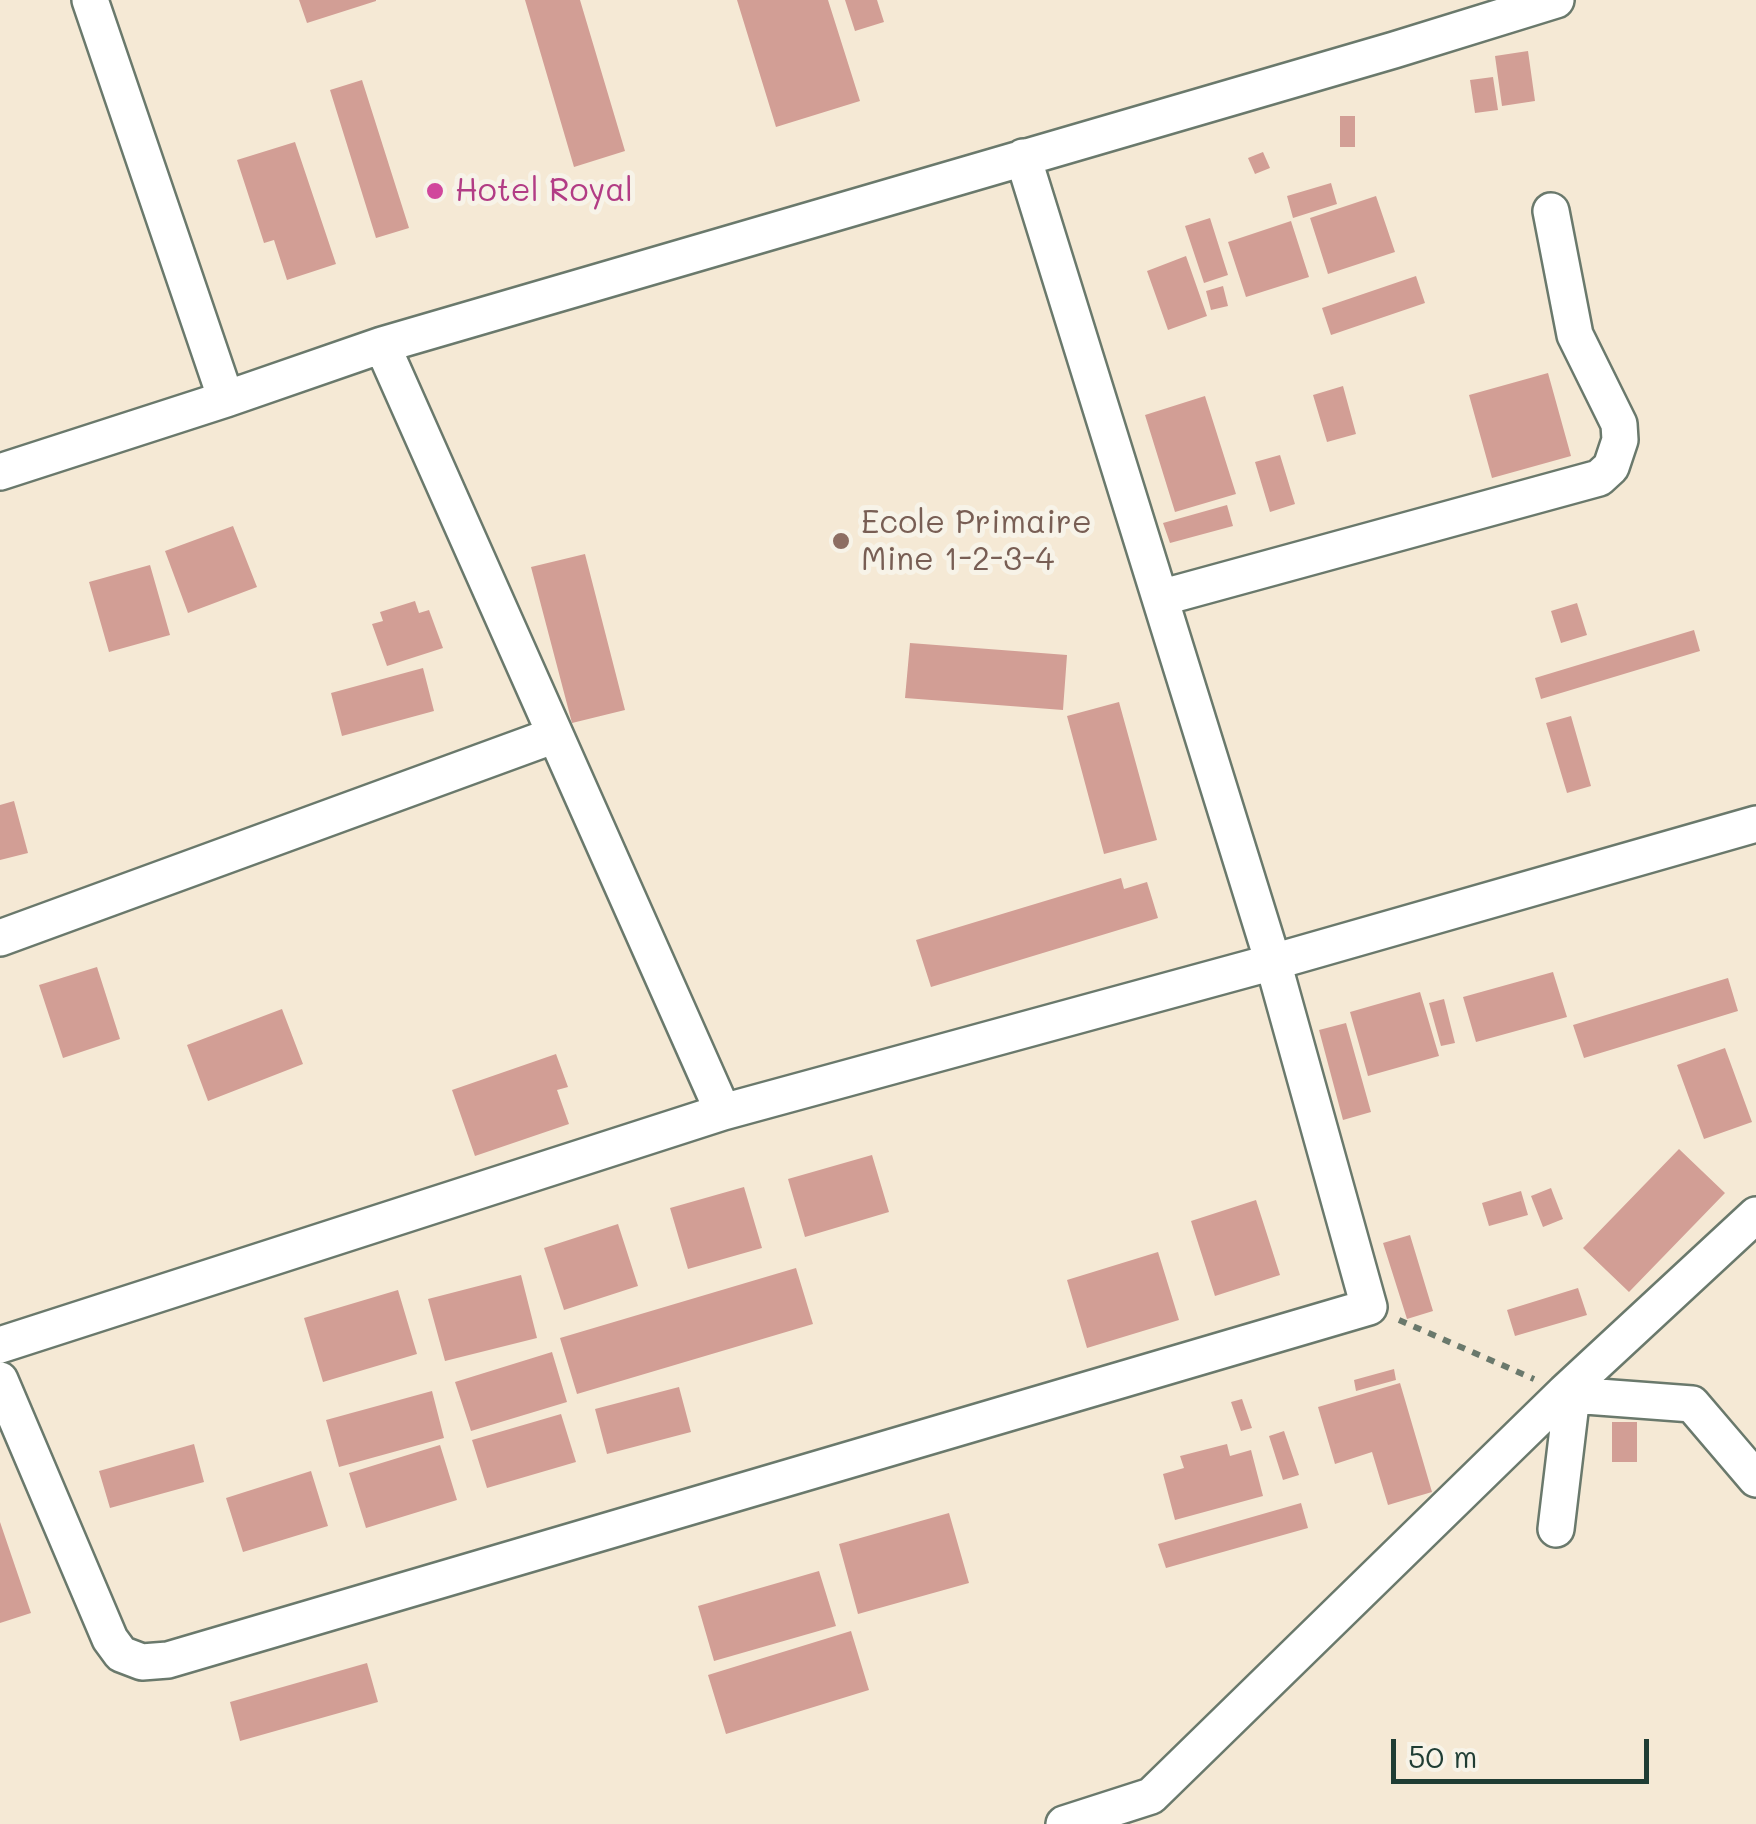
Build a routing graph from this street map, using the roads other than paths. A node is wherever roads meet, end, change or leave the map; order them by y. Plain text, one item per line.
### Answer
1 (90, 0) edge
2 (1556, 0) edge
3 (1024, 157) junction
4 (1550, 211) dead end
5 (382, 345) junction
6 (226, 399) junction
7 (0, 472) edge
8 (1160, 598) junction
9 (555, 735) junction
10 (1756, 824) edge
11 (0, 938) edge
12 (1273, 962) junction
13 (723, 1112) junction
14 (1756, 1215) edge
15 (0, 1345) edge
16 (0, 1380) edge
17 (1756, 1480) edge
18 (1556, 1529) dead end
19 (1064, 1824) edge

1 - 6 street
2 - 3 street
3 - 5 street
3 - 8 street
4 - 8 street
5 - 6 street
5 - 9 street
6 - 7 street
8 - 12 street
9 - 11 street
9 - 13 street
10 - 12 street
12 - 13 street
12 - 16 street
13 - 15 street
14 - 19 street
17 - 18 street

